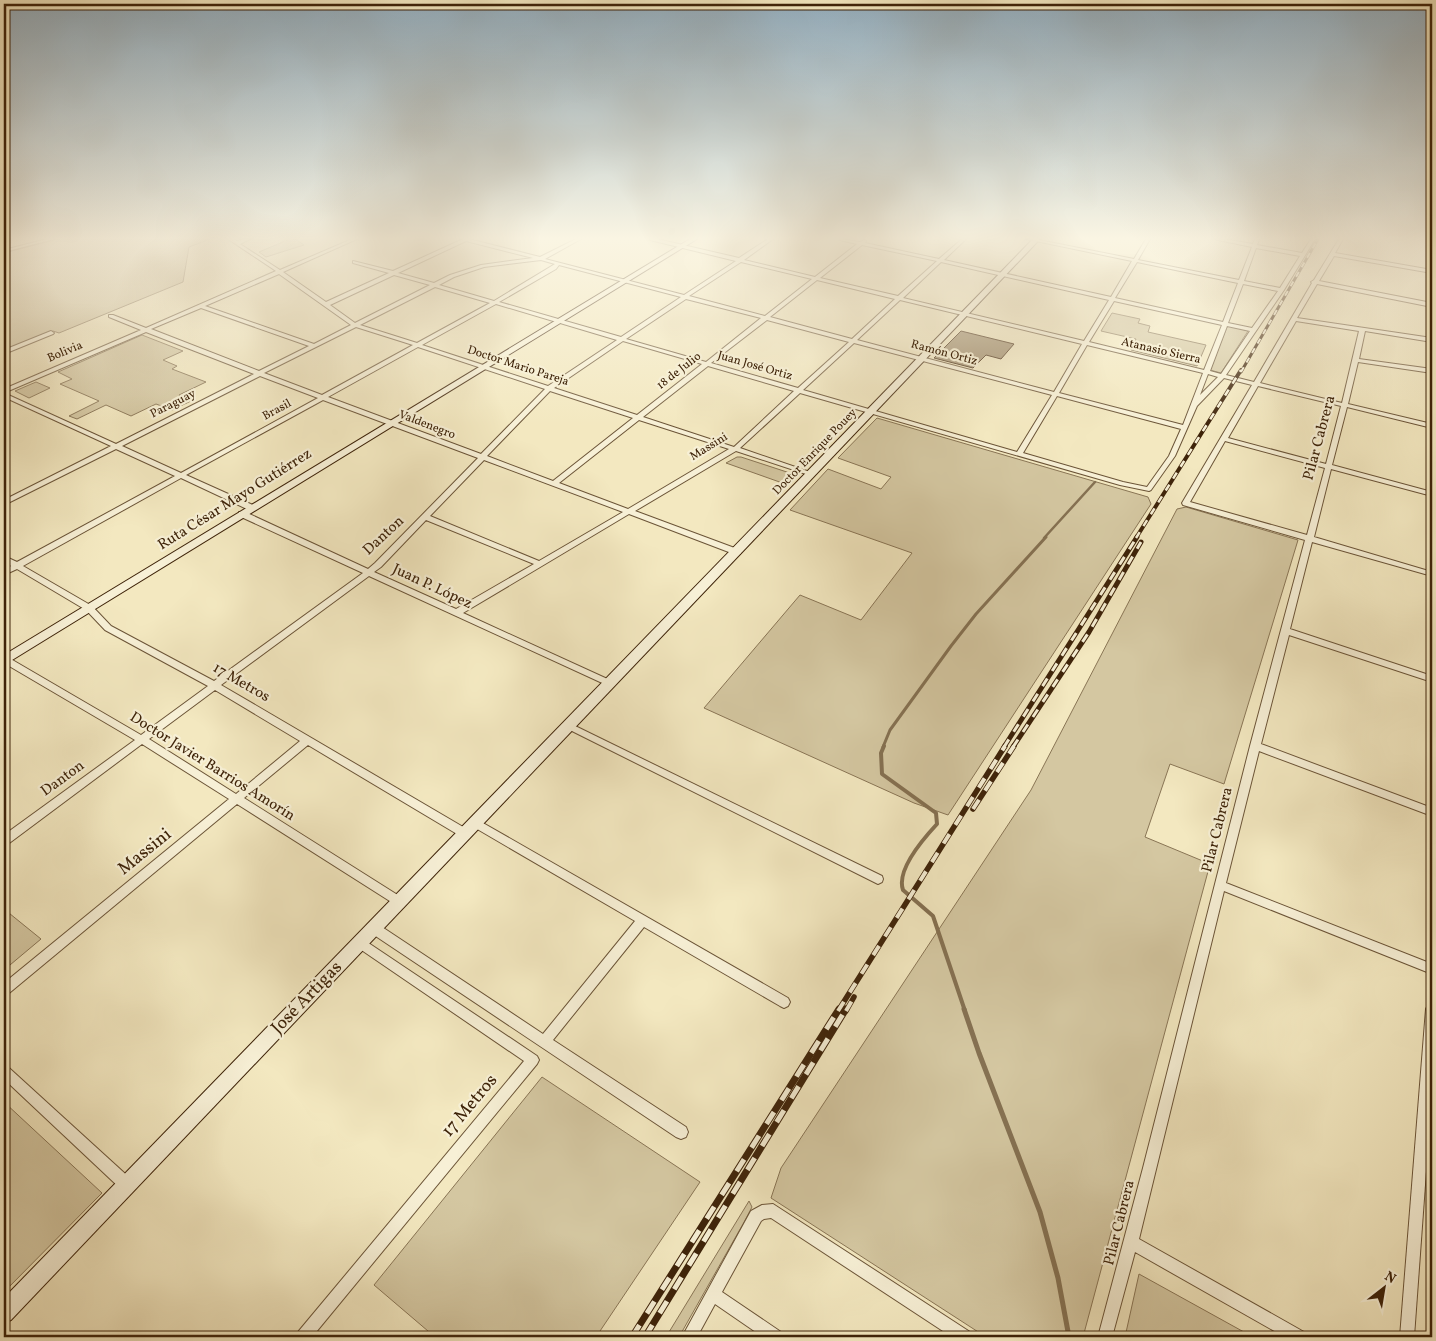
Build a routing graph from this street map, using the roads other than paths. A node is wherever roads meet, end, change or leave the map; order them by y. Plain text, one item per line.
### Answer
1 (211, 302) edge
2 (323, 302) edge
3 (331, 302) edge
4 (398, 302) edge
5 (494, 302) joint
6 (592, 302) edge
7 (679, 302) edge
8 (703, 302) edge
9 (787, 302) edge
10 (894, 302) edge
11 (913, 302) edge
12 (977, 302) edge
13 (1110, 302) edge
14 (1128, 302) edge
15 (1232, 302) edge
16 (1273, 302) edge
17 (1303, 302) edge
18 (1414, 302) edge
19 (326, 304) junction
20 (1432, 305) edge
21 (201, 306) junction
22 (966, 314) junction
23 (111, 316) dead end
24 (766, 318) junction
25 (1294, 319) junction
26 (560, 321) junction
27 (1224, 323) junction
28 (353, 324) junction
29 (146, 330) junction
30 (1253, 330) junction
31 (1362, 330) junction
32 (52, 334) dead end
33 (623, 339) junction
34 (1432, 340) edge
35 (852, 341) junction
36 (1085, 343) junction
37 (312, 345) junction
38 (416, 346) junction
39 (4, 352) edge
40 (922, 359) junction
41 (1356, 360) junction
42 (706, 364) junction
43 (484, 368) junction
44 (1432, 371) edge
45 (1206, 372) junction
46 (258, 373) junction
47 (1222, 376) junction
48 (1257, 385) junction
49 (548, 389) junction
50 (797, 390) junction
51 (4, 393) edge
52 (1055, 394) junction
53 (323, 397) junction
54 (1344, 406) junction
55 (1193, 408) junction
56 (871, 411) junction
57 (639, 417) junction
58 (392, 423) junction
59 (1432, 426) edge
60 (1185, 428) junction
61 (1224, 440) junction
62 (117, 446) junction
63 (735, 449) junction
64 (1020, 453) junction
65 (482, 457) junction
66 (1328, 466) junction
67 (182, 474) junction
68 (811, 474) junction
69 (553, 484) junction
70 (1149, 489) joint
71 (1432, 494) edge
72 (4, 502) edge
73 (252, 508) junction
74 (628, 511) junction
75 (242, 514) junction
76 (426, 517) junction
77 (1308, 538) junction
78 (737, 552) junction
79 (4, 558) edge
80 (542, 564) junction
81 (17, 566) junction
82 (366, 572) junction
83 (4, 573) edge
84 (1432, 574) edge
85 (89, 608) junction
86 (456, 613) junction
87 (1286, 630) junction
88 (5, 660) edge
89 (1432, 679) edge
90 (611, 684) junction
91 (215, 686) junction
92 (569, 726) junction
93 (143, 740) junction
94 (308, 740) junction
95 (1255, 746) junction
96 (235, 799) junction
97 (1432, 812) edge
98 (476, 823) junction
99 (466, 834) junction
100 (4, 841) edge
101 (878, 879) dead end
102 (1220, 885) junction
103 (400, 902) junction
104 (643, 920) junction
105 (375, 929) junction
106 (361, 943) junction
107 (1432, 969) edge
108 (4, 990) edge
109 (784, 1002) dead end
110 (1432, 1009) edge
111 (545, 1041) junction
112 (4, 1070) edge
113 (681, 1132) dead end
114 (127, 1185) junction
115 (1131, 1242) junction
116 (714, 1295) junction
117 (4, 1313) edge
118 (304, 1337) edge
119 (689, 1337) edge
120 (776, 1337) edge
121 (965, 1337) edge
122 (1105, 1337) edge
123 (1299, 1337) edge
124 (1407, 1337) edge

1 - 21 street, Bolivia
2 - 19 street, Doctor Mario Pareja
3 - 19 street
4 - 28 street, Paraguay
5 - 26 street, Juan José Ortiz
5 - 38 street, Brasil
6 - 26 street, Ruta César Mayo Gutiérrez
7 - 33 street, Danton
8 - 24 street, Ramón Ortiz
9 - 24 street, 18 de Julio
10 - 35 street, Massini
11 - 22 street, Atanasio Sierra
12 - 22 street, Doctor Enrique Pouey
13 - 36 street
14 - 27 street
15 - 27 street
16 - 30 street
17 - 25 street
18 - 20 street
19 - 28 street, Doctor Mario Pareja
21 - 29 street, Bolivia
21 - 37 street
22 - 36 street, Atanasio Sierra
22 - 40 street, Doctor Enrique Pouey
23 - 29 street, Valdenegro
24 - 35 street, Ramón Ortiz
24 - 42 street, 18 de Julio
25 - 31 street
25 - 48 street
26 - 33 street, Juan José Ortiz
26 - 43 street, Ruta César Mayo Gutiérrez
27 - 30 street
27 - 45 street
28 - 37 street, Paraguay
28 - 38 street, Doctor Mario Pareja
29 - 46 street, Valdenegro
29 - 51 street, Bolivia
30 - 47 street
31 - 34 street
31 - 41 street, Pilar Cabrera
32 - 39 street
33 - 42 street, Juan José Ortiz
33 - 49 street, Danton
35 - 40 street, Ramón Ortiz
35 - 50 street, Massini
36 - 45 street, Atanasio Sierra
36 - 52 street
37 - 46 street, Paraguay
38 - 43 street, Doctor Mario Pareja
38 - 53 street, Brasil
40 - 52 street, Ramón Ortiz
40 - 56 street, Doctor Enrique Pouey
41 - 44 street
41 - 54 street, Pilar Cabrera
42 - 50 street, Juan José Ortiz
42 - 57 street, 18 de Julio
43 - 49 street, Doctor Mario Pareja
43 - 58 street, Ruta César Mayo Gutiérrez
45 - 47 street, Atanasio Sierra
45 - 55 street
46 - 53 street, Valdenegro
46 - 62 street, Paraguay
47 - 48 street, Atanasio Sierra
47 - 55 street
48 - 54 street, Atanasio Sierra
48 - 61 street
49 - 57 street, Doctor Mario Pareja
49 - 65 street, Danton
50 - 56 street, Juan José Ortiz
50 - 63 street, Massini
51 - 62 street
52 - 60 street, Ramón Ortiz
52 - 64 street
53 - 58 street, Valdenegro
53 - 67 street, Brasil
54 - 59 street, Atanasio Sierra
54 - 66 street, Pilar Cabrera
55 - 60 street
56 - 64 street, Juan José Ortiz
56 - 68 street, Doctor Enrique Pouey
57 - 63 street, Doctor Mario Pareja
57 - 69 street, 18 de Julio
58 - 65 street, Valdenegro
58 - 73 street, Ruta César Mayo Gutiérrez
60 - 70 street
61 - 66 street
61 - 77 street
62 - 67 street
62 - 72 street, Paraguay
63 - 68 street, Doctor Mario Pareja
63 - 74 street, Massini
64 - 70 street, Juan José Ortiz
65 - 69 street, Valdenegro
65 - 76 street, Danton
66 - 71 street
66 - 77 street, Pilar Cabrera
67 - 73 street
67 - 81 street, Brasil
68 - 78 street, Doctor Enrique Pouey
69 - 74 street, Valdenegro
73 - 75 street, Ruta César Mayo Gutiérrez
74 - 78 street, Valdenegro
74 - 80 street, Massini
75 - 82 street, Juan P. López
75 - 85 street, Ruta César Mayo Gutiérrez
76 - 80 street
76 - 82 street, Danton
77 - 84 street
77 - 87 street, Pilar Cabrera
78 - 90 street, Doctor Enrique Pouey
79 - 81 street, 17 Metros
80 - 86 street, Massini
81 - 83 street, Brasil
81 - 85 street, 17 Metros
82 - 86 street, Juan P. López
82 - 91 street, Danton
85 - 88 street, Ruta César Mayo Gutiérrez
85 - 91 street, 17 Metros
86 - 90 street, Juan P. López
87 - 89 street
87 - 95 street, Pilar Cabrera
88 - 93 street, Doctor Javier Barrios Amorín
90 - 92 street, José Artigas
91 - 93 street, Danton
91 - 94 street, 17 Metros
92 - 98 street, José Artigas
92 - 101 street
93 - 96 street, Doctor Javier Barrios Amorín
93 - 100 street, Danton
94 - 96 street, Massini
94 - 99 street, 17 Metros
95 - 97 street
95 - 102 street, Pilar Cabrera
96 - 103 street, Doctor Javier Barrios Amorín
96 - 108 street, Massini
98 - 99 street, José Artigas
98 - 104 street
99 - 103 street, José Artigas
102 - 107 street
102 - 115 street, Pilar Cabrera
103 - 105 street, José Artigas
104 - 109 street
104 - 111 street
105 - 106 street, José Artigas
105 - 111 street
106 - 114 street, José Artigas
106 - 118 street, 17 Metros
110 - 124 street
111 - 113 street
112 - 114 street
114 - 117 street, José Artigas
115 - 122 street, Pilar Cabrera
115 - 123 street
116 - 119 street
116 - 120 street
116 - 121 street

